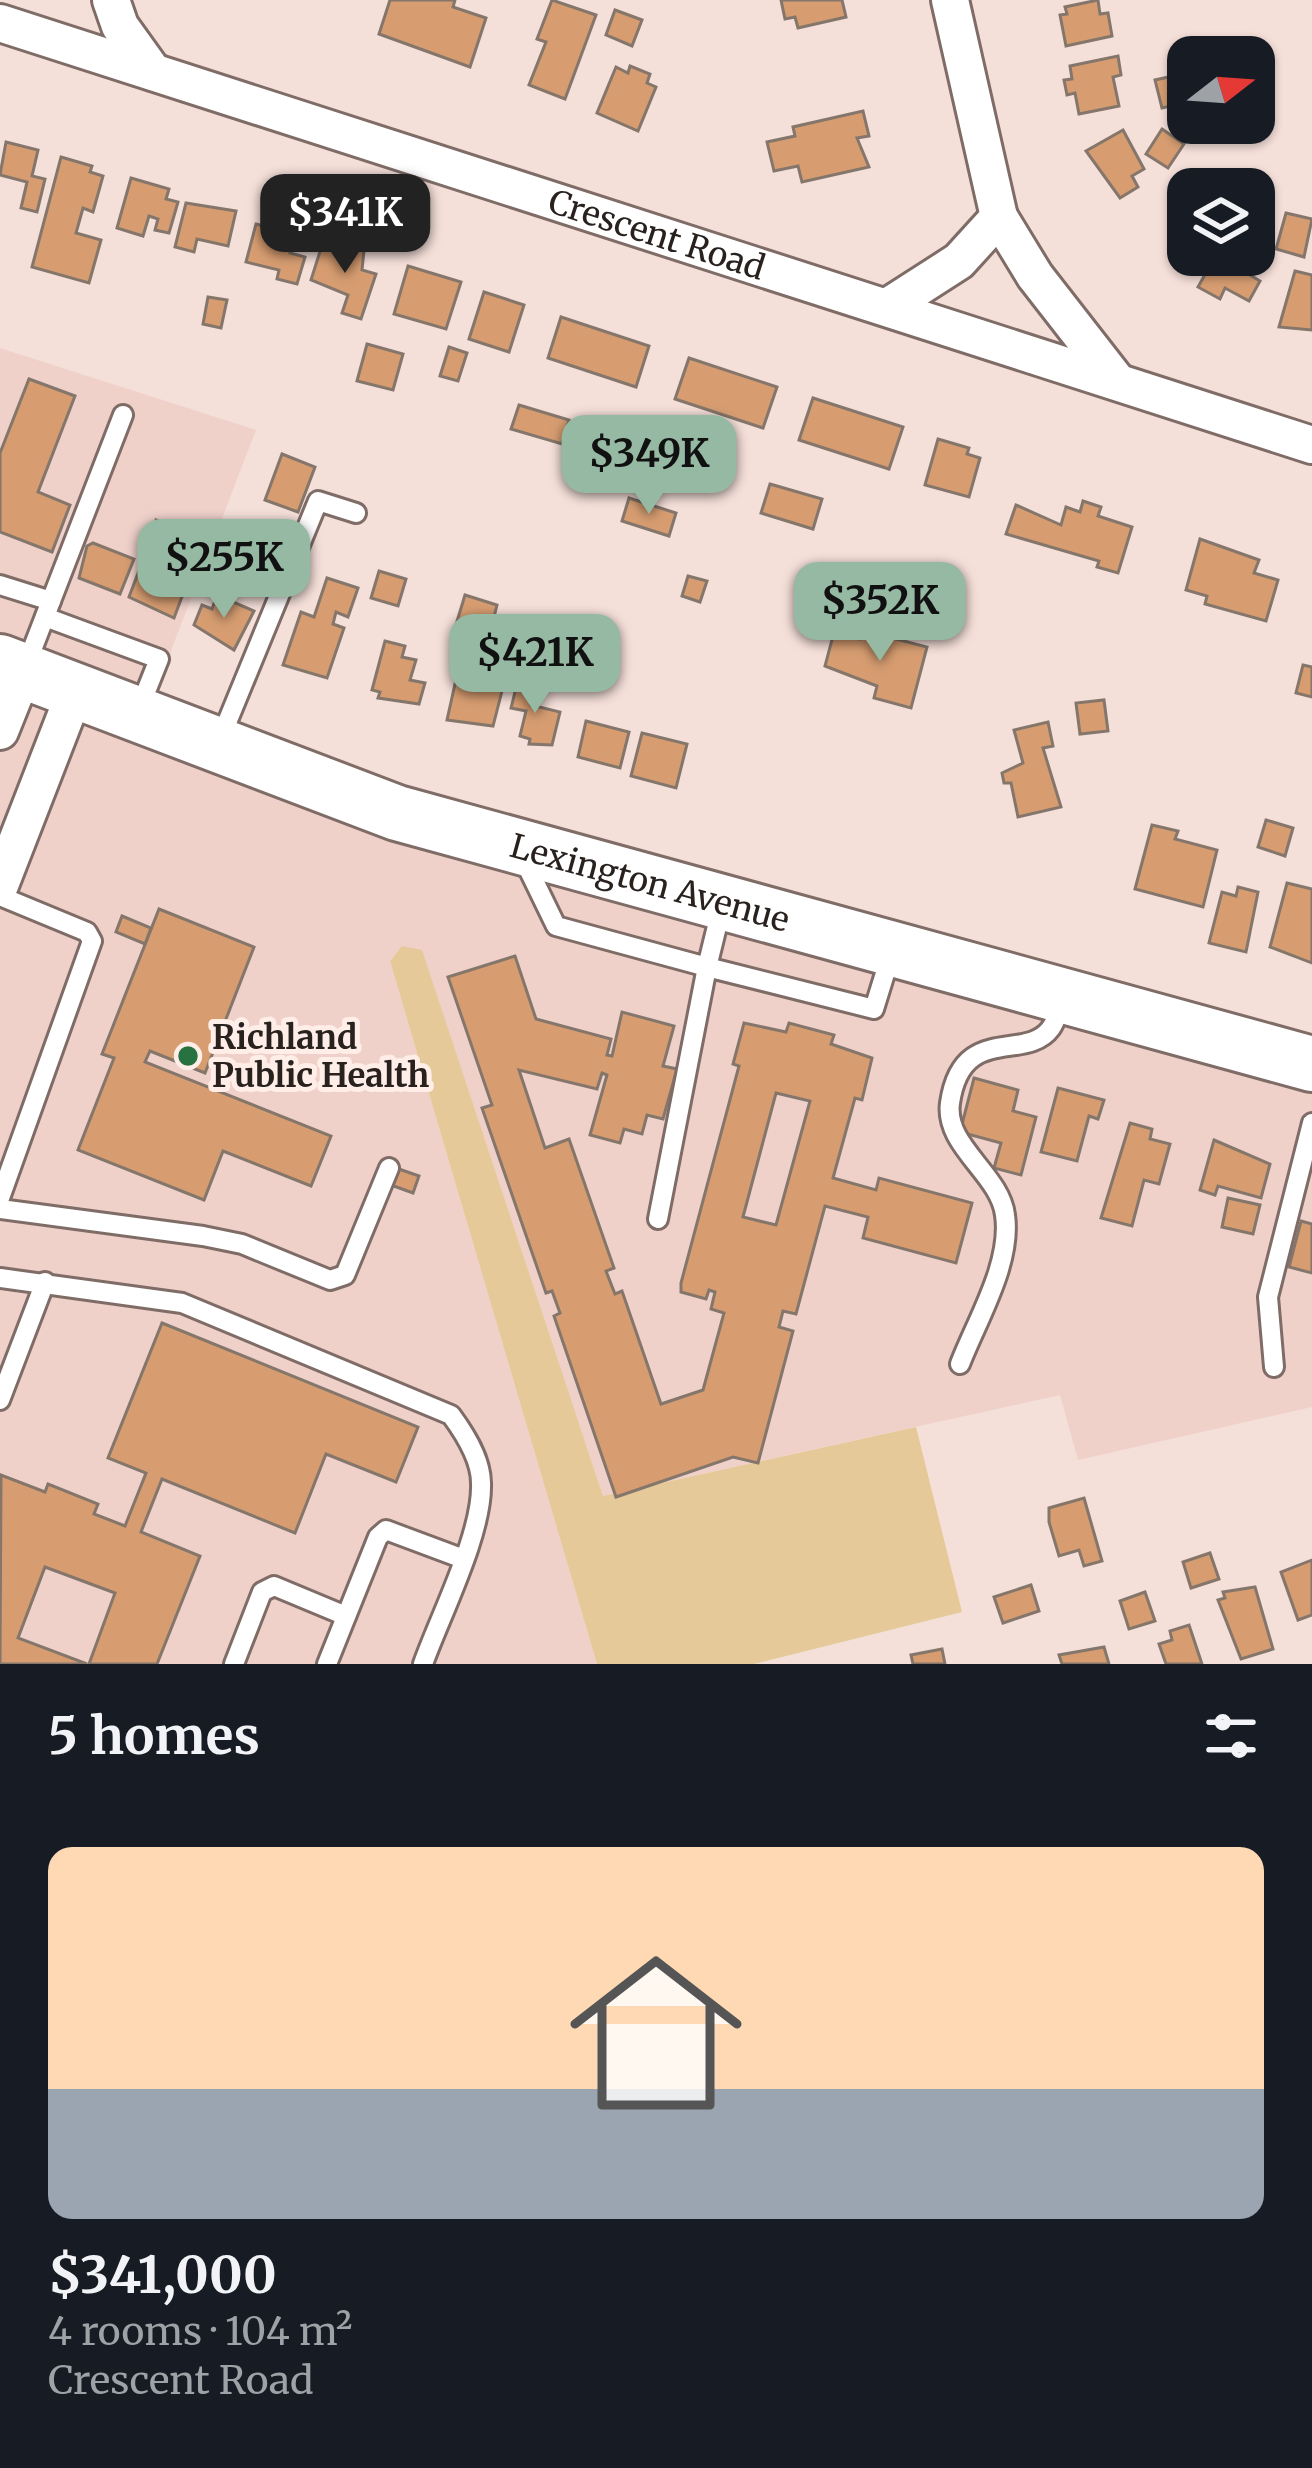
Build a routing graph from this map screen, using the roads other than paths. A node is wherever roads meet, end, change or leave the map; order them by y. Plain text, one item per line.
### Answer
1 (111, 0) edge
2 (950, 0) edge
3 (0, 23) edge
4 (153, 72) junction
5 (999, 217) junction
6 (889, 306) junction
7 (1116, 380) junction
8 (123, 415) dead end
9 (1312, 445) edge
10 (356, 513) dead end
11 (0, 585) edge
12 (48, 609) junction
13 (12, 666) edge
14 (75, 692) junction
15 (136, 716) junction
16 (0, 731) edge
17 (217, 748) junction
18 (518, 846) junction
19 (0, 884) edge
20 (0, 896) edge
21 (722, 903) junction
22 (892, 949) junction
23 (707, 967) junction
24 (1065, 996) junction
25 (1312, 1064) edge
26 (1312, 1123) edge
27 (1308, 1157) edge
28 (389, 1168) dead end
29 (0, 1198) edge
30 (0, 1209) edge
31 (658, 1219) dead end
32 (0, 1278) edge
33 (45, 1282) junction
34 (959, 1364) dead end
35 (1274, 1366) dead end
36 (0, 1400) edge
37 (461, 1558) junction
38 (346, 1616) junction
39 (234, 1664) edge
40 (327, 1664) edge
41 (423, 1664) edge

1 - 4 street
2 - 5 street
3 - 4 street, Crescent Road
4 - 6 street, Crescent Road
5 - 6 street
5 - 7 street
6 - 7 street, Crescent Road
7 - 9 street, Crescent Road
8 - 12 lane
10 - 17 lane
11 - 12 lane
12 - 13 lane
12 - 15 lane
13 - 14 main road, Lexington Avenue
13 - 16 street
14 - 15 main road, Lexington Avenue
14 - 19 street
15 - 17 main road, Lexington Avenue
17 - 18 main road, Lexington Avenue
18 - 21 main road, Lexington Avenue
18 - 23 lane
20 - 29 lane
21 - 22 main road, Lexington Avenue
21 - 23 lane
22 - 23 lane
22 - 24 main road, Lexington Avenue
23 - 31 lane
24 - 25 main road, Lexington Avenue
24 - 34 lane
26 - 27 lane
27 - 35 lane
28 - 30 lane
32 - 33 lane
33 - 36 lane
33 - 37 lane
37 - 38 lane
37 - 41 lane
38 - 39 lane
38 - 40 lane

